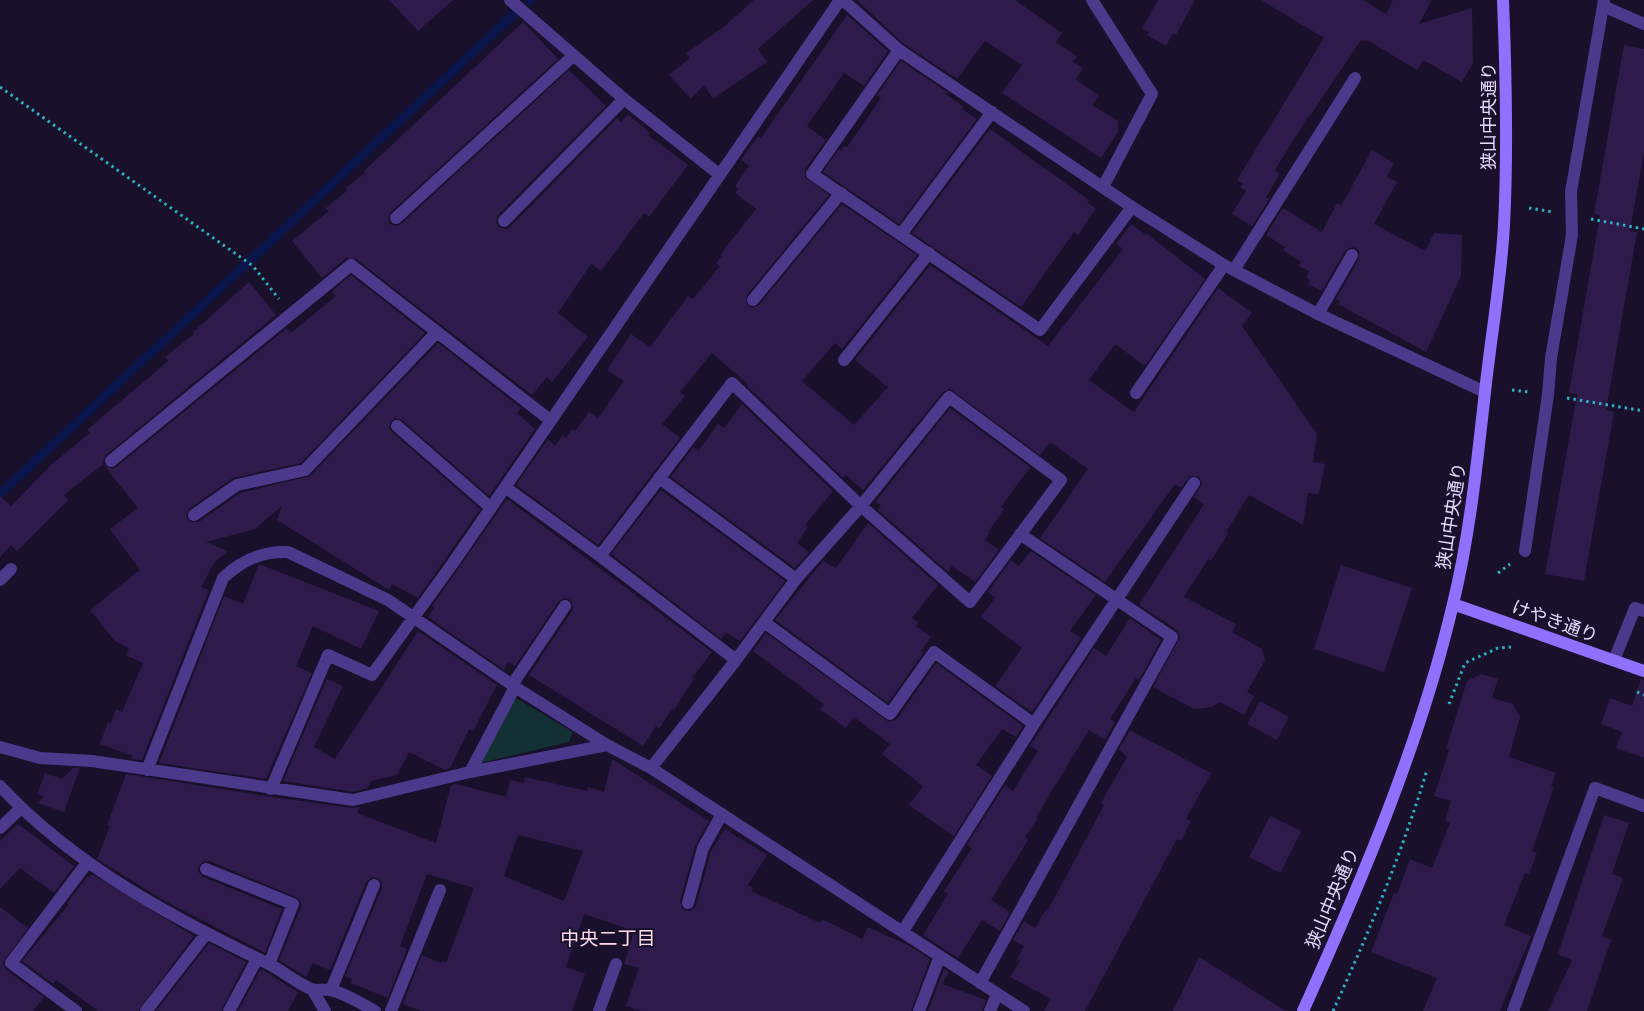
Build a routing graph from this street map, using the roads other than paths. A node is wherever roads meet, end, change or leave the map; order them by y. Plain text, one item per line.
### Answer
1 (510, 0) edge
2 (841, 0) edge
3 (1092, 0) edge
4 (1503, 0) edge
5 (1601, 2) edge
6 (1644, 24) edge
7 (899, 50) junction
8 (573, 56) junction
9 (1355, 78) dead end
10 (624, 99) junction
11 (992, 112) junction
12 (720, 175) junction
13 (1103, 187) junction
14 (840, 193) junction
15 (1132, 207) junction
16 (396, 218) dead end
17 (504, 221) dead end
18 (902, 233) junction
19 (928, 253) junction
20 (1352, 255) dead end
21 (1229, 267) junction
22 (754, 300) dead end
23 (1318, 314) junction
24 (436, 333) junction
25 (844, 360) dead end
26 (1485, 392) junction
27 (1136, 393) dead end
28 (550, 420) junction
29 (397, 426) dead end
30 (111, 461) dead end
31 (659, 478) junction
32 (1194, 483) dead end
33 (505, 486) junction
34 (861, 506) junction
35 (490, 507) junction
36 (194, 515) dead end
37 (1020, 534) junction
38 (1525, 551) dead end
39 (600, 556) junction
40 (11, 569) dead end
41 (0, 580) edge
42 (796, 580) junction
43 (1116, 600) junction
44 (1453, 604) junction
45 (565, 606) dead end
46 (1643, 607) edge
47 (414, 618) junction
48 (764, 622) junction
49 (736, 660) junction
50 (1614, 660) junction
51 (1644, 671) edge
52 (513, 686) junction
53 (1034, 724) junction
54 (608, 745) junction
55 (0, 746) edge
56 (651, 768) junction
57 (147, 770) junction
58 (470, 772) junction
59 (0, 786) edge
60 (271, 789) junction
61 (1644, 806) edge
62 (21, 808) junction
63 (722, 814) junction
64 (0, 828) edge
65 (87, 863) junction
66 (206, 869) dead end
67 (374, 885) dead end
68 (440, 890) dead end
69 (688, 903) dead end
70 (903, 931) junction
71 (206, 934) junction
72 (940, 956) junction
73 (256, 959) junction
74 (269, 964) junction
75 (616, 964) dead end
76 (980, 982) junction
77 (312, 989) junction
78 (331, 990) junction
79 (997, 994) junction
80 (76, 1011) edge
81 (146, 1011) edge
82 (229, 1011) edge
83 (325, 1011) edge
84 (375, 1011) edge
85 (391, 1011) edge
86 (599, 1011) edge
87 (919, 1011) edge
88 (990, 1011) edge
89 (1024, 1011) edge
90 (1302, 1011) edge
91 (1513, 1011) edge

1 - 8 street
2 - 7 street
2 - 12 street
3 - 13 street
4 - 26 street, 狭山中央通り
5 - 6 street
5 - 38 street
7 - 11 street
7 - 14 street
8 - 10 street
8 - 16 street
9 - 21 street
10 - 12 street
10 - 17 street
11 - 13 street
11 - 18 street
12 - 28 street
13 - 15 street
14 - 18 street
14 - 22 street
15 - 19 street
15 - 21 street
18 - 19 street
19 - 25 street
20 - 23 street
21 - 23 street
21 - 27 street
23 - 26 street
24 - 28 street
24 - 30 street
24 - 36 street
26 - 44 street, 狭山中央通り
28 - 33 street
29 - 35 street
31 - 34 street
31 - 39 street
31 - 42 street
32 - 43 street
33 - 35 street
33 - 39 street
34 - 37 street
34 - 37 street
34 - 42 street
35 - 47 street
37 - 43 street
39 - 49 street
40 - 41 street
42 - 48 street
43 - 53 street
43 - 76 street
44 - 50 street, けやき通り
44 - 90 street, 狭山中央通り
45 - 52 street
46 - 50 street
47 - 52 street
47 - 57 street
47 - 60 street
48 - 49 street
48 - 53 street
49 - 56 street
50 - 51 street, けやき通り
52 - 54 street
52 - 58 street
53 - 70 street
54 - 56 street
54 - 58 street
55 - 57 street
56 - 63 street
57 - 60 street
58 - 60 street
59 - 62 street
61 - 91 street
62 - 64 street
62 - 65 street
63 - 69 street
63 - 70 street
65 - 71 street
65 - 80 street
66 - 74 street
67 - 78 street
68 - 85 street
70 - 72 street
71 - 73 street
71 - 81 street
72 - 76 street
72 - 87 street
73 - 74 street
73 - 82 street
74 - 77 street
75 - 86 street
76 - 79 street
77 - 78 street
77 - 83 street
78 - 84 street
79 - 88 street
79 - 89 street

